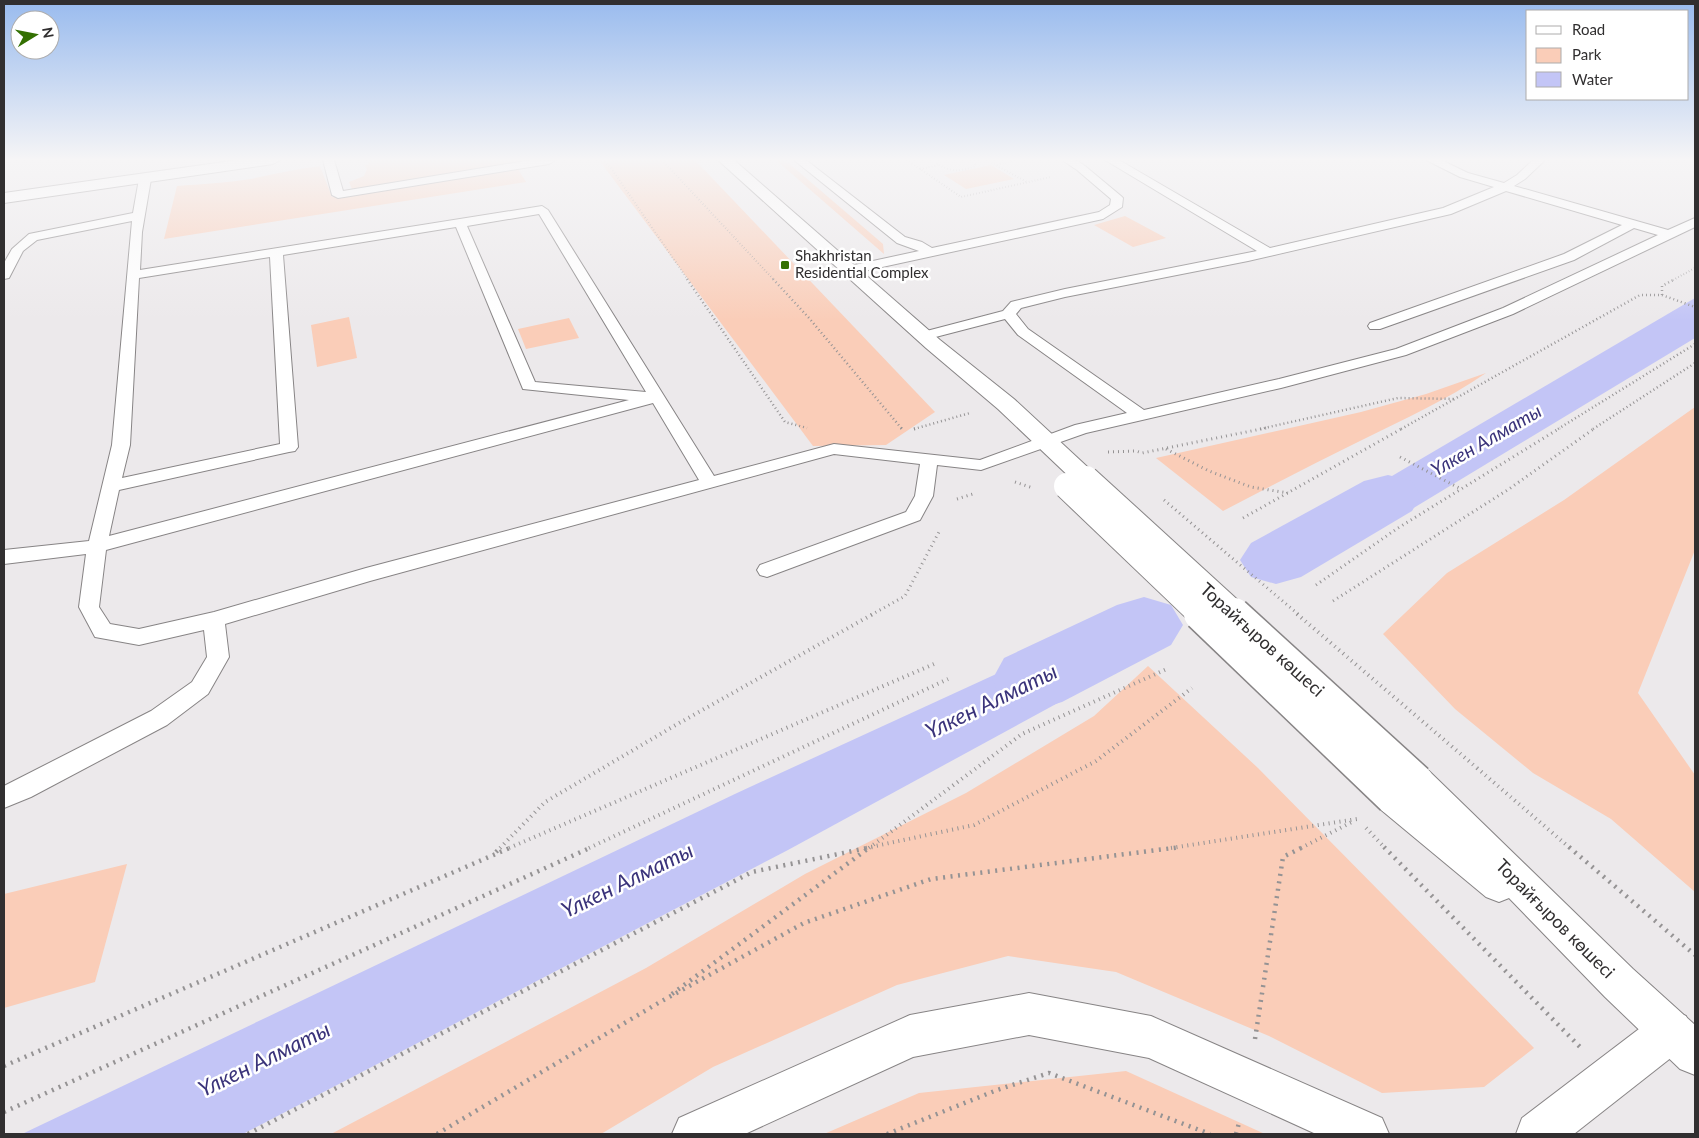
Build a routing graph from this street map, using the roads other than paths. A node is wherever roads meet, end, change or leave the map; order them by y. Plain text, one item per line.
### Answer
1 (522, 213) edge
2 (544, 213) edge
3 (785, 213) edge
4 (866, 213) edge
5 (1106, 213) edge
6 (1201, 213) edge
7 (1438, 213) edge
8 (1596, 213) edge
9 (138, 216) joint
10 (1695, 222) edge
11 (460, 223) junction
12 (1633, 224) junction
13 (1670, 235) junction
14 (33, 236) junction
15 (14, 239) dead end
16 (276, 252) junction
17 (929, 252) junction
18 (1268, 252) junction
19 (850, 270) junction
20 (4, 275) edge
21 (132, 275) junction
22 (1008, 314) junction
23 (1375, 326) dead end
24 (928, 340) junction
25 (657, 397) junction
26 (1142, 416) junction
27 (1037, 445) junction
28 (929, 460) junction
29 (710, 482) junction
30 (111, 486) junction
31 (97, 546) junction
32 (4, 556) edge
33 (767, 570) dead end
34 (214, 620) junction
35 (4, 797) edge
36 (1683, 1042) edge
37 (695, 1134) edge
38 (1366, 1134) edge
39 (1538, 1134) edge

1 - 11 lane
2 - 25 lane
3 - 19 street, Торайғыров көшесі
4 - 17 lane
5 - 17 lane
6 - 18 lane
7 - 18 lane
8 - 12 lane
9 - 14 lane
9 - 21 lane
10 - 13 lane
11 - 16 lane
11 - 25 lane
12 - 13 lane
12 - 23 lane
13 - 26 lane
14 - 15 lane
14 - 20 lane
16 - 21 lane
16 - 30 lane
17 - 19 lane
18 - 22 lane
19 - 24 street, Торайғыров көшесі
21 - 30 lane
22 - 24 lane
22 - 26 lane
24 - 27 street, Торайғыров көшесі
25 - 29 lane
25 - 31 lane
26 - 27 lane
27 - 28 lane
27 - 36 street, Торайғыров көшесі, bridge
28 - 29 lane
28 - 33 lane
29 - 34 lane
30 - 31 lane
31 - 32 lane
31 - 34 lane
34 - 35 lane
36 - 39 street
37 - 38 street

